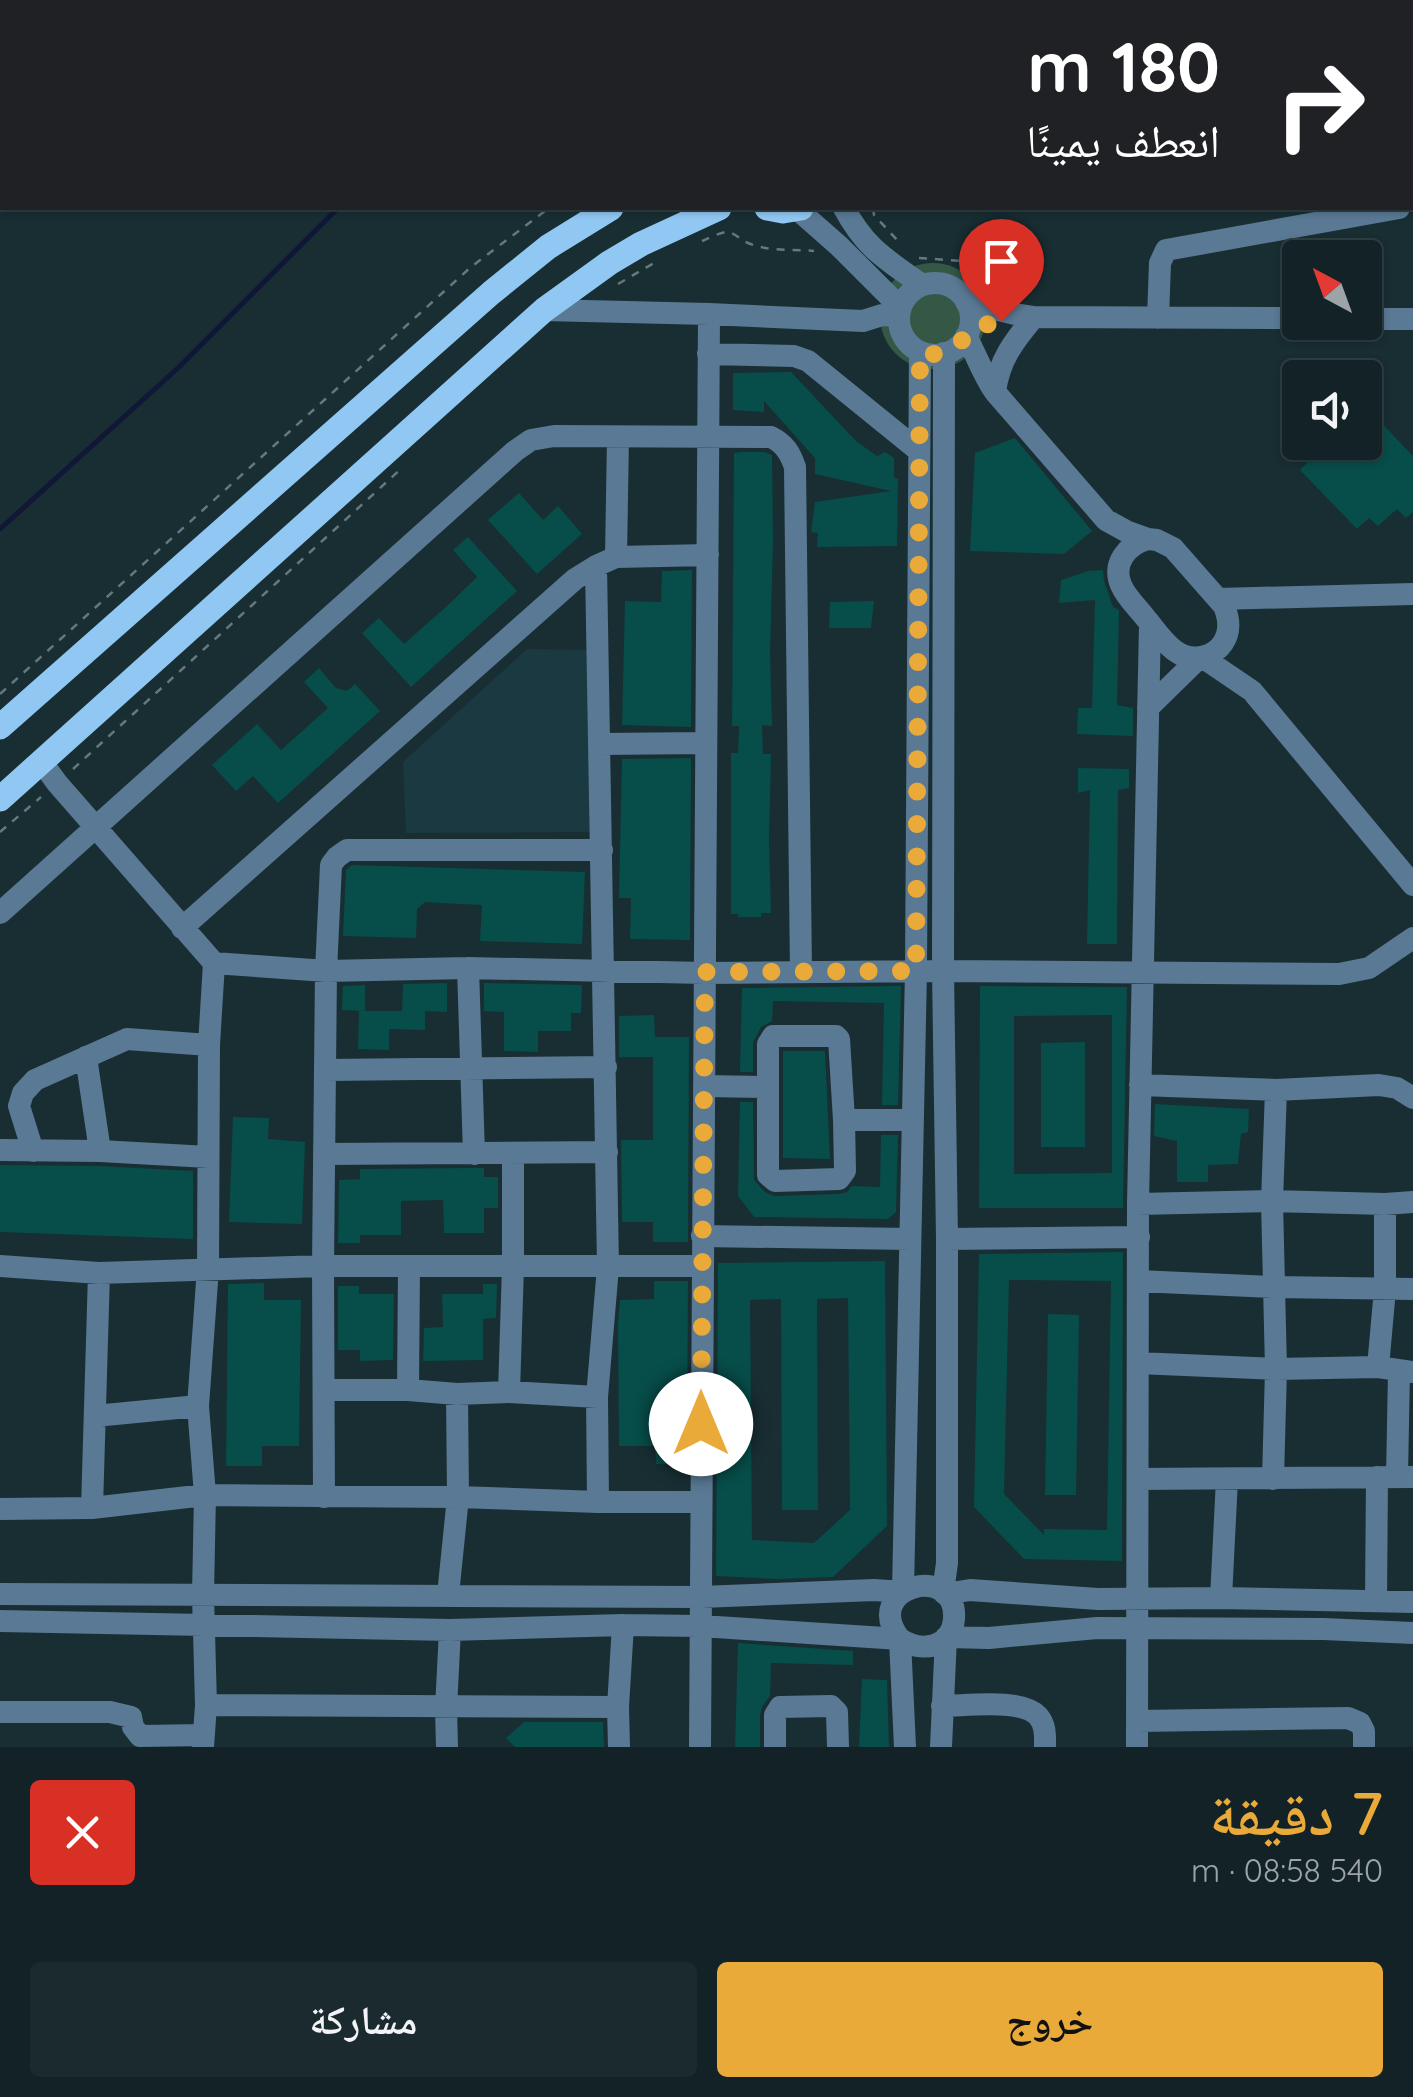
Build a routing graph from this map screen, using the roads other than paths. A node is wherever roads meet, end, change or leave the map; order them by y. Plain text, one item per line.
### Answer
1 (608, 210) edge
2 (715, 210) edge
3 (801, 210) edge
4 (845, 210) edge
5 (1388, 210) edge
6 (922, 285) junction
7 (966, 302) junction
8 (544, 310) junction
9 (709, 314) junction
10 (1024, 315) junction
11 (1158, 318) junction
12 (1282, 318) edge
13 (1382, 319) edge
14 (1413, 319) edge
15 (906, 328) junction
16 (957, 342) junction
17 (708, 354) junction
18 (992, 387) junction
19 (708, 436) junction
20 (618, 437) junction
21 (919, 452) junction
22 (1106, 520) junction
23 (1148, 540) junction
24 (708, 554) junction
25 (606, 562) junction
26 (1119, 564) junction
27 (1413, 594) edge
28 (1281, 597) junction
29 (1218, 598) junction
30 (1150, 623) junction
31 (1227, 634) junction
32 (1201, 657) junction
33 (1252, 691) junction
34 (1148, 708) junction
35 (0, 727) edge
36 (599, 744) junction
37 (706, 744) junction
38 (41, 761) junction
39 (0, 799) edge
40 (96, 826) junction
41 (602, 850) junction
42 (1413, 884) edge
43 (0, 913) edge
44 (182, 928) junction
45 (1413, 938) edge
46 (214, 962) junction
47 (468, 968) junction
48 (604, 970) junction
49 (326, 971) junction
50 (801, 971) junction
51 (916, 971) junction
52 (942, 971) junction
53 (705, 972) junction
54 (1142, 972) junction
55 (209, 1045) junction
56 (86, 1057) junction
57 (606, 1068) junction
58 (471, 1069) junction
59 (326, 1070) junction
60 (1140, 1085) junction
61 (704, 1086) junction
62 (767, 1087) junction
63 (1276, 1090) junction
64 (1413, 1098) edge
65 (844, 1120) junction
66 (912, 1120) junction
67 (0, 1150) edge
68 (33, 1151) junction
69 (100, 1151) junction
70 (607, 1152) junction
71 (324, 1154) junction
72 (474, 1154) junction
73 (513, 1154) junction
74 (208, 1157) junction
75 (1272, 1202) junction
76 (1413, 1202) edge
77 (1138, 1204) junction
78 (1385, 1204) junction
79 (702, 1236) junction
80 (1139, 1237) junction
81 (948, 1238) junction
82 (910, 1239) junction
83 (0, 1266) edge
84 (323, 1266) junction
85 (410, 1266) junction
86 (513, 1266) junction
87 (608, 1266) junction
88 (702, 1266) junction
89 (208, 1268) junction
90 (99, 1273) junction
91 (1138, 1282) junction
92 (1274, 1287) junction
93 (1384, 1289) junction
94 (1413, 1289) edge
95 (1138, 1363) junction
96 (1276, 1369) junction
97 (1397, 1370) edge
98 (325, 1390) junction
99 (408, 1390) junction
100 (509, 1392) junction
101 (457, 1394) junction
102 (598, 1396) junction
103 (198, 1406) junction
104 (95, 1416) junction
105 (1396, 1476) edge
106 (1138, 1479) junction
107 (1227, 1479) junction
108 (1274, 1479) junction
109 (205, 1495) junction
110 (324, 1497) junction
111 (458, 1497) junction
112 (598, 1502) junction
113 (700, 1502) junction
114 (92, 1508) junction
115 (0, 1509) edge
116 (903, 1591) junction
117 (944, 1592) junction
118 (0, 1594) edge
119 (203, 1595) junction
120 (448, 1596) junction
121 (700, 1598) junction
122 (1221, 1598) junction
123 (1138, 1600) junction
124 (1376, 1601) junction
125 (1413, 1602) edge
126 (0, 1622) edge
127 (204, 1624) junction
128 (622, 1625) junction
129 (701, 1626) junction
130 (1137, 1628) junction
131 (450, 1630) junction
132 (1413, 1633) edge
133 (947, 1637) junction
134 (900, 1639) junction
135 (206, 1705) junction
136 (942, 1706) junction
137 (446, 1708) junction
138 (618, 1708) junction
139 (0, 1712) edge
140 (1137, 1720) junction
141 (203, 1741) edge
142 (446, 1747) edge
143 (620, 1747) edge
144 (700, 1747) edge
145 (775, 1747) edge
146 (838, 1747) edge
147 (905, 1747) edge
148 (940, 1747) edge
149 (1045, 1747) edge
150 (1137, 1747) edge
151 (1364, 1747) edge

1 - 35 main road
2 - 8 main road
3 - 15 street
4 - 6 street
5 - 11 street
6 - 7 street
6 - 15 street
7 - 10 street
7 - 16 street
8 - 9 street
8 - 38 main road
9 - 15 street
9 - 17 street
10 - 11 street
10 - 16 street
10 - 18 street
11 - 12 street
13 - 14 street
15 - 16 street
15 - 21 street
16 - 18 street
16 - 52 street
17 - 19 street
17 - 21 street
18 - 22 street
19 - 20 street
19 - 24 street
19 - 50 street
20 - 25 street
20 - 40 street
21 - 51 street
22 - 23 street
22 - 26 street
23 - 26 street
23 - 29 street
24 - 25 street
24 - 37 street
25 - 36 street
25 - 44 street
26 - 30 street
27 - 28 street
28 - 29 street
28 - 31 street
29 - 31 street
30 - 32 street
30 - 34 street
31 - 32 street
31 - 33 street
32 - 33 street
32 - 34 street
33 - 42 street
34 - 54 street
36 - 37 street
36 - 41 street
37 - 53 street
38 - 39 main road
38 - 40 street
40 - 43 street
40 - 44 street
41 - 48 street
41 - 49 street
44 - 46 street
45 - 54 street
46 - 49 street
46 - 55 street
47 - 48 street
47 - 49 street
47 - 58 street
48 - 53 street
48 - 57 street
49 - 59 street
50 - 51 street
50 - 53 street
51 - 52 street
51 - 66 street
52 - 54 street
52 - 81 street
53 - 61 street
54 - 60 street
55 - 56 street
55 - 74 street
56 - 68 street
56 - 69 street
57 - 58 street
57 - 70 street
58 - 59 street
58 - 72 street
59 - 71 street
60 - 63 street
60 - 77 street
61 - 62 street
61 - 79 street
62 - 65 street
62 - 65 street
63 - 64 street
63 - 75 street
65 - 66 street
66 - 82 street
67 - 68 street
68 - 69 street
69 - 74 street
70 - 73 street
70 - 87 street
71 - 72 street
71 - 84 street
72 - 73 street
73 - 86 street
74 - 89 street
75 - 77 street
75 - 78 street
75 - 92 street
76 - 78 street
77 - 80 street
78 - 93 street
79 - 82 street
79 - 88 street
80 - 81 street
80 - 91 street
81 - 117 street
82 - 116 street
83 - 90 street
84 - 85 street
84 - 89 street
84 - 98 street
85 - 86 street
85 - 99 street
86 - 87 street
86 - 100 street
87 - 88 street
87 - 102 street
88 - 113 street
89 - 90 street
89 - 103 street
90 - 104 street
91 - 92 street
91 - 95 street
92 - 93 street
92 - 96 street
93 - 94 street
93 - 97 street
95 - 96 street
95 - 106 street
96 - 97 street
96 - 108 street
97 - 105 street
98 - 99 street
98 - 110 street
99 - 101 street
100 - 101 street
100 - 102 street
101 - 111 street
102 - 112 street
103 - 104 street
103 - 109 street
104 - 114 street
105 - 108 street
105 - 124 street
106 - 107 street
106 - 123 street
107 - 108 street
107 - 122 street
109 - 110 street
109 - 114 street
109 - 119 street
110 - 111 street
111 - 112 street
111 - 120 street
112 - 113 street
113 - 121 street
114 - 115 street
116 - 117 street
116 - 121 street
116 - 134 street
117 - 123 street
117 - 133 street
118 - 119 street
119 - 120 street
119 - 127 street
120 - 121 street
121 - 129 street
122 - 123 street
122 - 124 street
123 - 130 street
124 - 125 street
126 - 127 street
127 - 131 street
127 - 135 street
128 - 129 street
128 - 131 street
128 - 138 street
129 - 134 street
129 - 144 street
130 - 132 street
130 - 133 street
130 - 140 street
131 - 137 street
133 - 134 street
133 - 136 street
134 - 147 street
135 - 137 street
135 - 141 street
136 - 148 street
136 - 149 street
137 - 138 street
137 - 142 street
138 - 143 street
139 - 141 street
140 - 150 street
140 - 151 street
145 - 146 street

